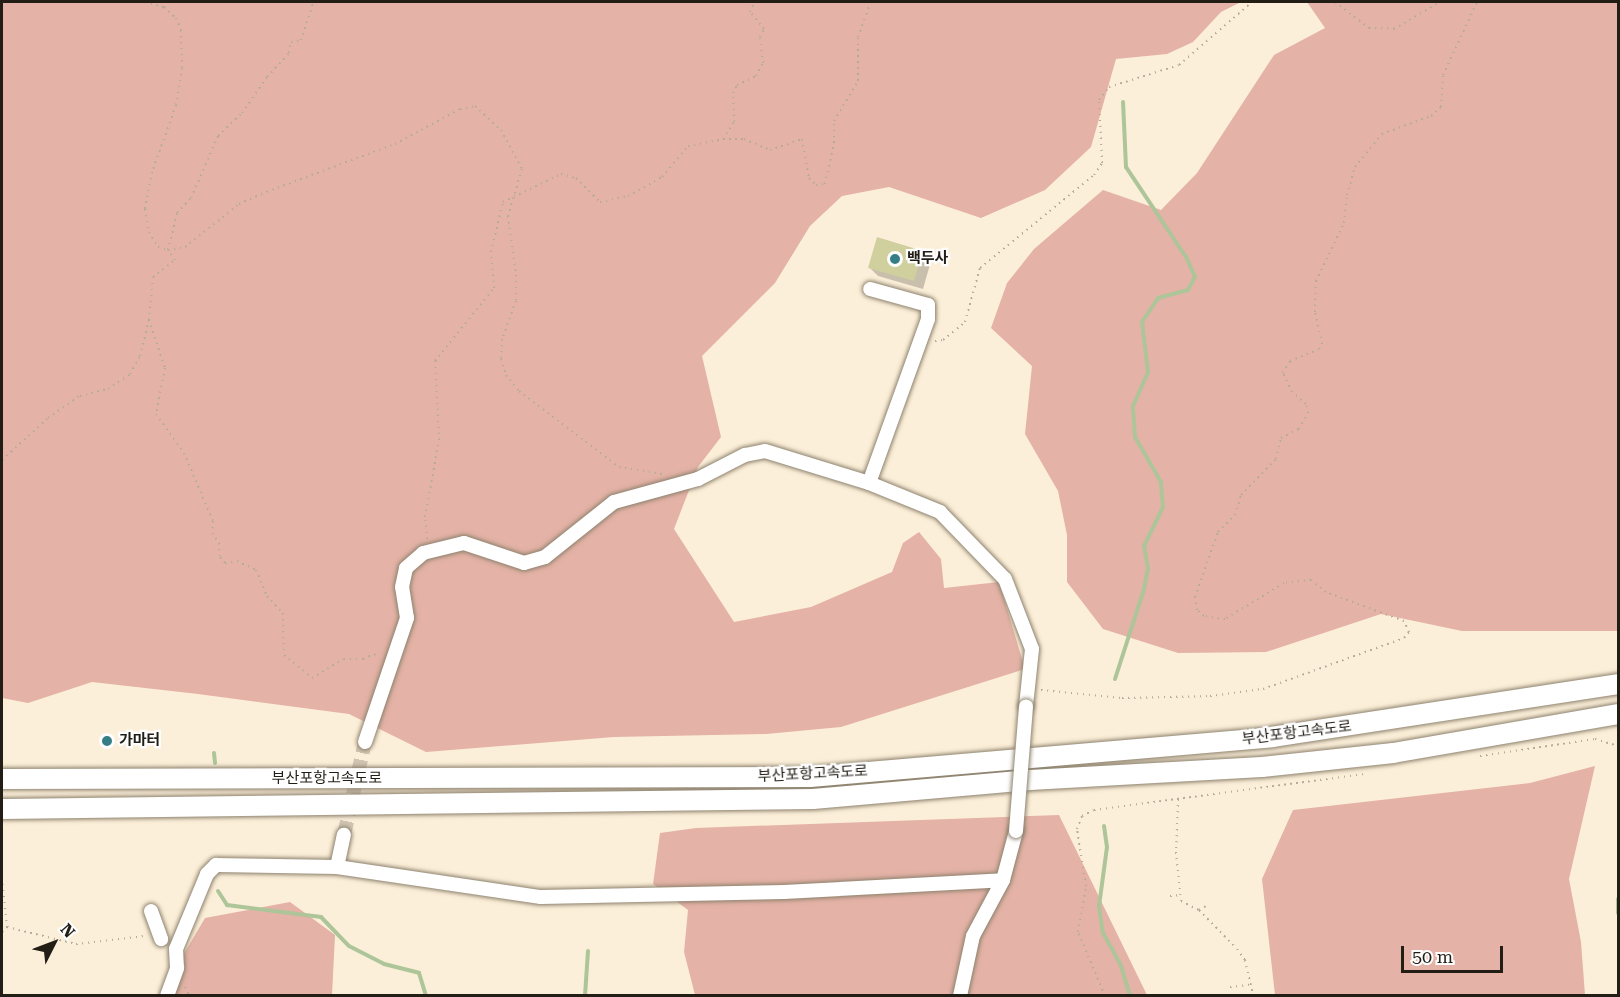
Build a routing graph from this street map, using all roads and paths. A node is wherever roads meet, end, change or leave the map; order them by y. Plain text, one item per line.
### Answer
1 (145, 2) edge
2 (313, 2) edge
3 (754, 2) edge
4 (871, 2) edge
5 (1252, 2) edge
6 (1335, 2) edge
7 (1440, 2) edge
8 (1478, 2) edge
9 (723, 139) junction
10 (514, 195) junction
11 (168, 250) junction
12 (870, 289) dead end
13 (149, 320) junction
14 (918, 342) junction
15 (2, 460) edge
16 (666, 474) dead end
17 (869, 483) junction
18 (428, 551) junction
19 (381, 669) dead end
20 (1618, 684) edge
21 (1028, 688) junction
22 (1618, 714) edge
23 (365, 742) tunnel mouth
24 (1618, 746) edge
25 (1478, 756) dead end
26 (1372, 773) dead end
27 (2, 779) edge
28 (1178, 799) junction
29 (2, 809) edge
30 (344, 835) tunnel mouth
31 (337, 867) junction
32 (2, 878) edge
33 (1003, 880) junction
34 (1180, 895) junction
35 (1170, 896) dead end
36 (1209, 904) dead end
37 (1199, 910) junction
38 (151, 911) dead end
39 (7, 927) junction
40 (2, 932) edge
41 (161, 939) joint
42 (1252, 984) junction
43 (1230, 987) dead end
44 (167, 996) edge
45 (960, 996) edge
46 (1106, 996) edge
47 (1253, 996) edge

1 - 11 path
2 - 11 path
3 - 9 path
4 - 9 path
5 - 14 path
6 - 7 path
8 - 21 path
9 - 10 path
10 - 11 path
10 - 16 path
10 - 18 path
11 - 13 path
12 - 14 lane
13 - 15 path
13 - 19 path
14 - 17 lane
17 - 18 lane
17 - 21 lane
18 - 23 lane
20 - 27 highway, 부산포항고속도로
21 - 33 lane, bridge
22 - 29 highway, 부산포항고속도로
24 - 25 path
26 - 28 path
28 - 34 path
28 - 46 path
30 - 31 lane
31 - 33 lane
31 - 44 lane
32 - 39 path
33 - 45 lane
34 - 35 path
34 - 37 path
36 - 37 path
37 - 42 path
38 - 41 lane
39 - 40 path
39 - 41 path
42 - 43 path
42 - 47 path

